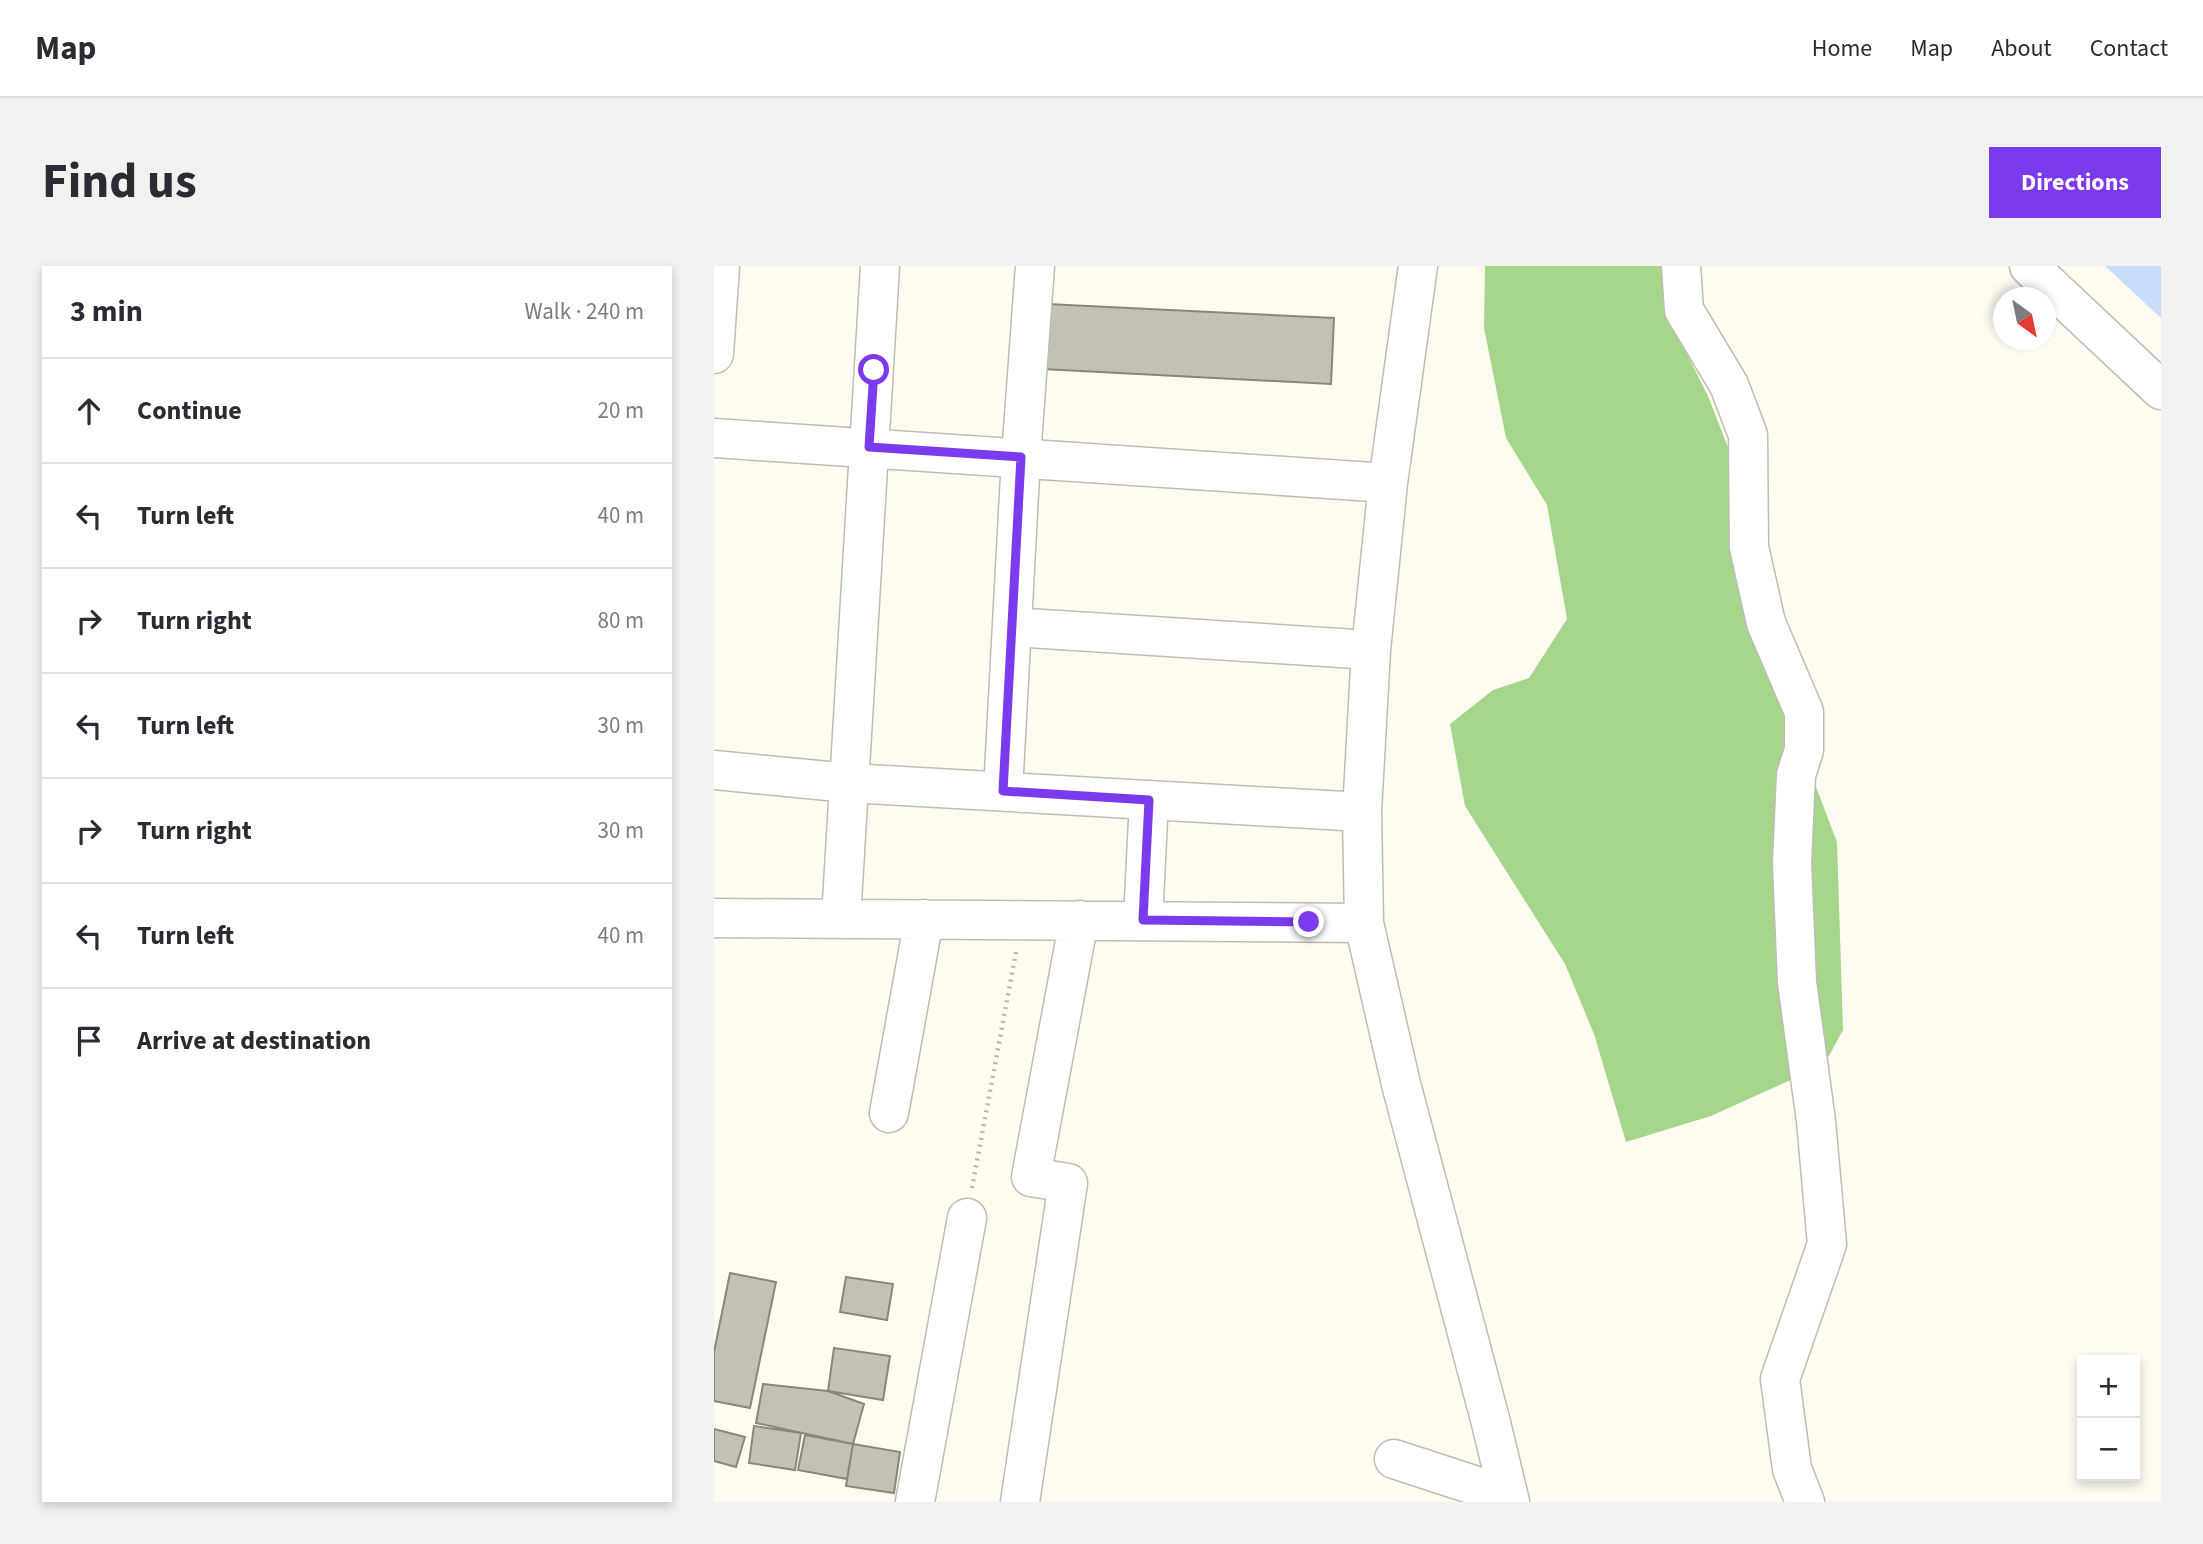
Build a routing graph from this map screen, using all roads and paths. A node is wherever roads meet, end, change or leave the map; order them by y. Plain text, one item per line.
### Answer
1 (720, 266) edge
2 (880, 266) edge
3 (1035, 266) edge
4 (1418, 266) edge
5 (1681, 266) edge
6 (2029, 266) edge
7 (714, 354) edge
8 (2161, 390) edge
9 (714, 438) edge
10 (869, 447) junction
11 (1021, 457) junction
12 (1388, 483) junction
13 (1013, 627) junction
14 (1371, 650) junction
15 (714, 769) edge
16 (849, 783) junction
17 (1003, 791) junction
18 (1149, 800) junction
19 (1362, 812) junction
20 (841, 919) junction
21 (924, 919) junction
22 (1022, 920) junction
23 (1079, 920) junction
24 (1143, 920) junction
25 (1364, 923) junction
26 (716, 926) edge
27 (889, 1113) dead end
28 (967, 1218) joint
29 (1394, 1459) dead end
30 (1508, 1497) edge
31 (915, 1502) edge
32 (1020, 1502) edge
33 (1805, 1502) edge

1 - 7 street
2 - 10 street
3 - 11 street
4 - 12 street
5 - 33 street
6 - 8 street
9 - 10 street
10 - 11 street
10 - 16 street
11 - 12 street
11 - 13 street
12 - 14 street
13 - 14 street
13 - 17 street
14 - 19 street
15 - 16 street
16 - 17 street
16 - 20 street
17 - 18 street
18 - 19 street
18 - 24 street
19 - 25 street
20 - 21 street
20 - 26 street
21 - 22 street
21 - 27 street
22 - 23 street
22 - 28 path
23 - 24 street
23 - 32 street
24 - 25 street
25 - 30 street
28 - 31 street
29 - 30 street

